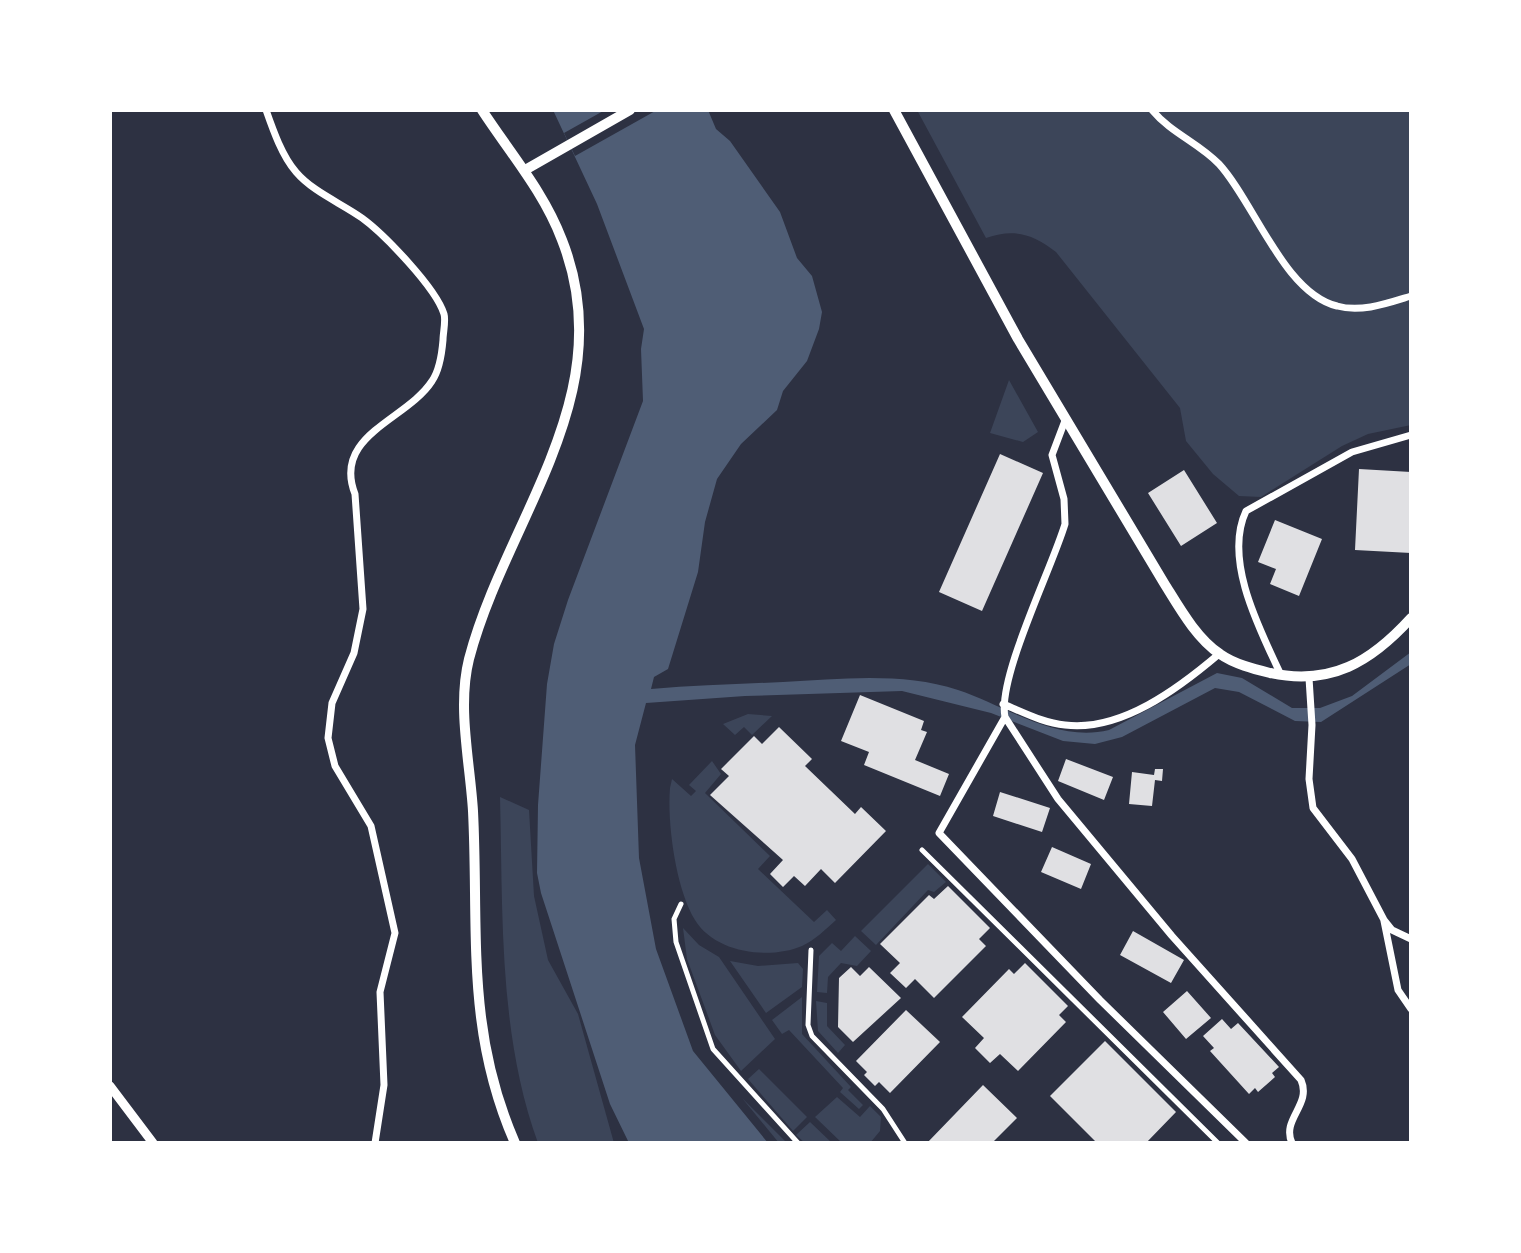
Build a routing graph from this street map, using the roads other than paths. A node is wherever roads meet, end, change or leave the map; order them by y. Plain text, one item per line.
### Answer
1 (265, 110) edge
2 (482, 110) edge
3 (630, 110) edge
4 (894, 110) edge
5 (1152, 110) edge
6 (525, 170) junction
7 (1411, 296) edge
8 (1066, 418) junction
9 (1411, 435) edge
10 (1411, 618) edge
11 (1219, 654) junction
12 (1281, 675) junction
13 (1310, 678) junction
14 (1003, 704) junction
15 (1005, 717) junction
16 (922, 850) dead end
17 (681, 904) dead end
18 (1384, 920) junction
19 (1411, 939) edge
20 (811, 950) dead end
21 (1411, 1009) edge
22 (110, 1086) edge
23 (153, 1143) edge
24 (375, 1143) edge
25 (515, 1143) edge
26 (798, 1143) edge
27 (905, 1143) edge
28 (1218, 1143) edge
29 (1246, 1143) edge
30 (1292, 1143) edge

1 - 24 street
2 - 6 main road
3 - 6 main road
4 - 8 main road
5 - 7 street
6 - 25 main road
8 - 11 main road
8 - 14 street
9 - 12 street
10 - 13 main road
11 - 12 main road
11 - 14 street
12 - 13 main road
13 - 18 street
14 - 15 street
15 - 29 street
15 - 30 street
16 - 28 street
17 - 26 street
18 - 19 street
18 - 21 street
20 - 27 street
22 - 23 street

